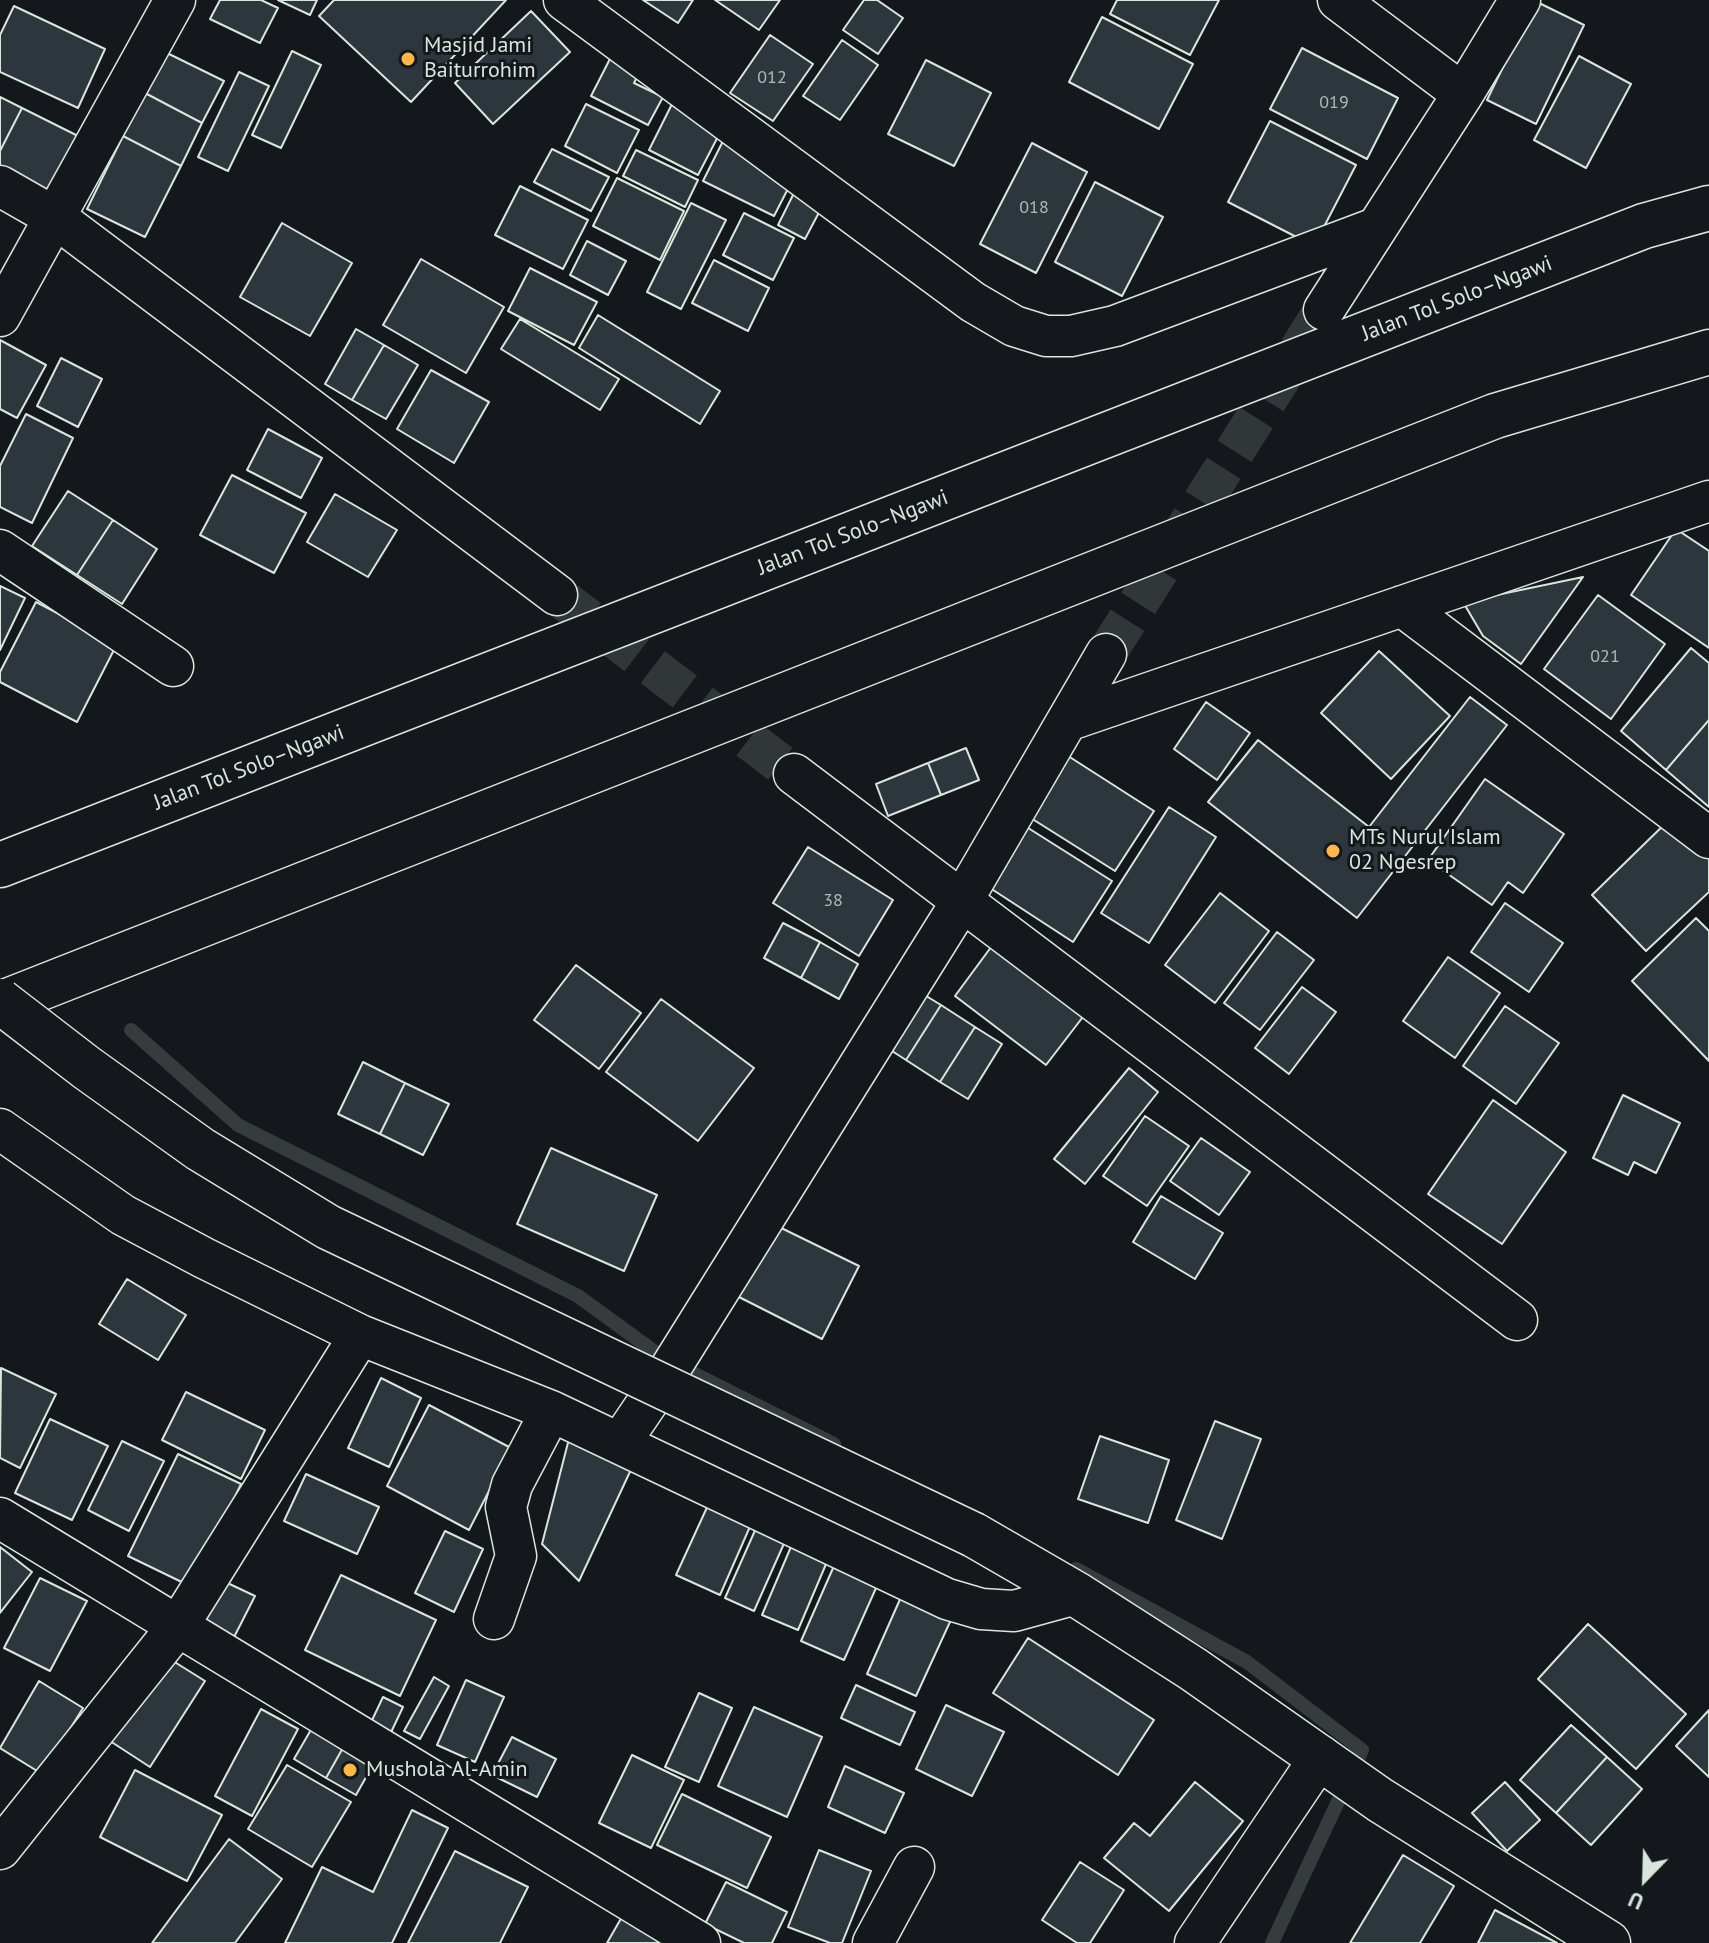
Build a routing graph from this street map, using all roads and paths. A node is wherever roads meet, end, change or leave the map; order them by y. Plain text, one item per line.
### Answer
1 (175, 0) edge
2 (564, 0) edge
3 (1338, 0) edge
4 (1520, 0) edge
5 (1463, 94) junction
6 (0, 186) edge
7 (1709, 208) edge
8 (56, 218) junction
9 (1376, 228) junction
10 (1324, 310) tunnel mouth
11 (0, 316) edge
12 (1709, 352) edge
13 (1709, 501) edge
14 (0, 550) edge
15 (557, 595) tunnel mouth
16 (1402, 606) junction
17 (1106, 654) tunnel mouth
18 (173, 666) dead end
19 (1067, 721) junction
20 (794, 774) tunnel mouth
21 (1709, 838) edge
22 (0, 865) edge
23 (962, 901) junction
24 (0, 1002) edge
25 (5, 1140) edge
26 (1517, 1320) dead end
27 (360, 1335) junction
28 (551, 1411) junction
29 (620, 1443) junction
30 (0, 1518) edge
31 (1076, 1594) junction
32 (494, 1619) dead end
33 (178, 1626) junction
34 (1329, 1763) junction
35 (0, 1849) edge
36 (914, 1867) dead end
37 (700, 1943) edge
38 (873, 1943) edge
39 (1195, 1943) edge
40 (1608, 1943) edge

1 - 8 street
2 - 9 street
3 - 5 street
4 - 5 street
5 - 9 street
6 - 8 street
7 - 22 main road, Jalan Tol Solo–Ngawi
8 - 11 street
8 - 15 street
9 - 10 street
12 - 24 main road
13 - 16 street
14 - 18 street
16 - 19 street
16 - 21 street
17 - 19 street
19 - 23 street
20 - 23 street
23 - 26 street
23 - 29 street
24 - 31 main road, bridge
25 - 27 street
27 - 28 street
27 - 33 street
28 - 29 street
28 - 32 street
29 - 31 street
30 - 33 street
31 - 34 main road
33 - 35 street
33 - 37 street
34 - 39 street
34 - 40 main road
36 - 38 street

